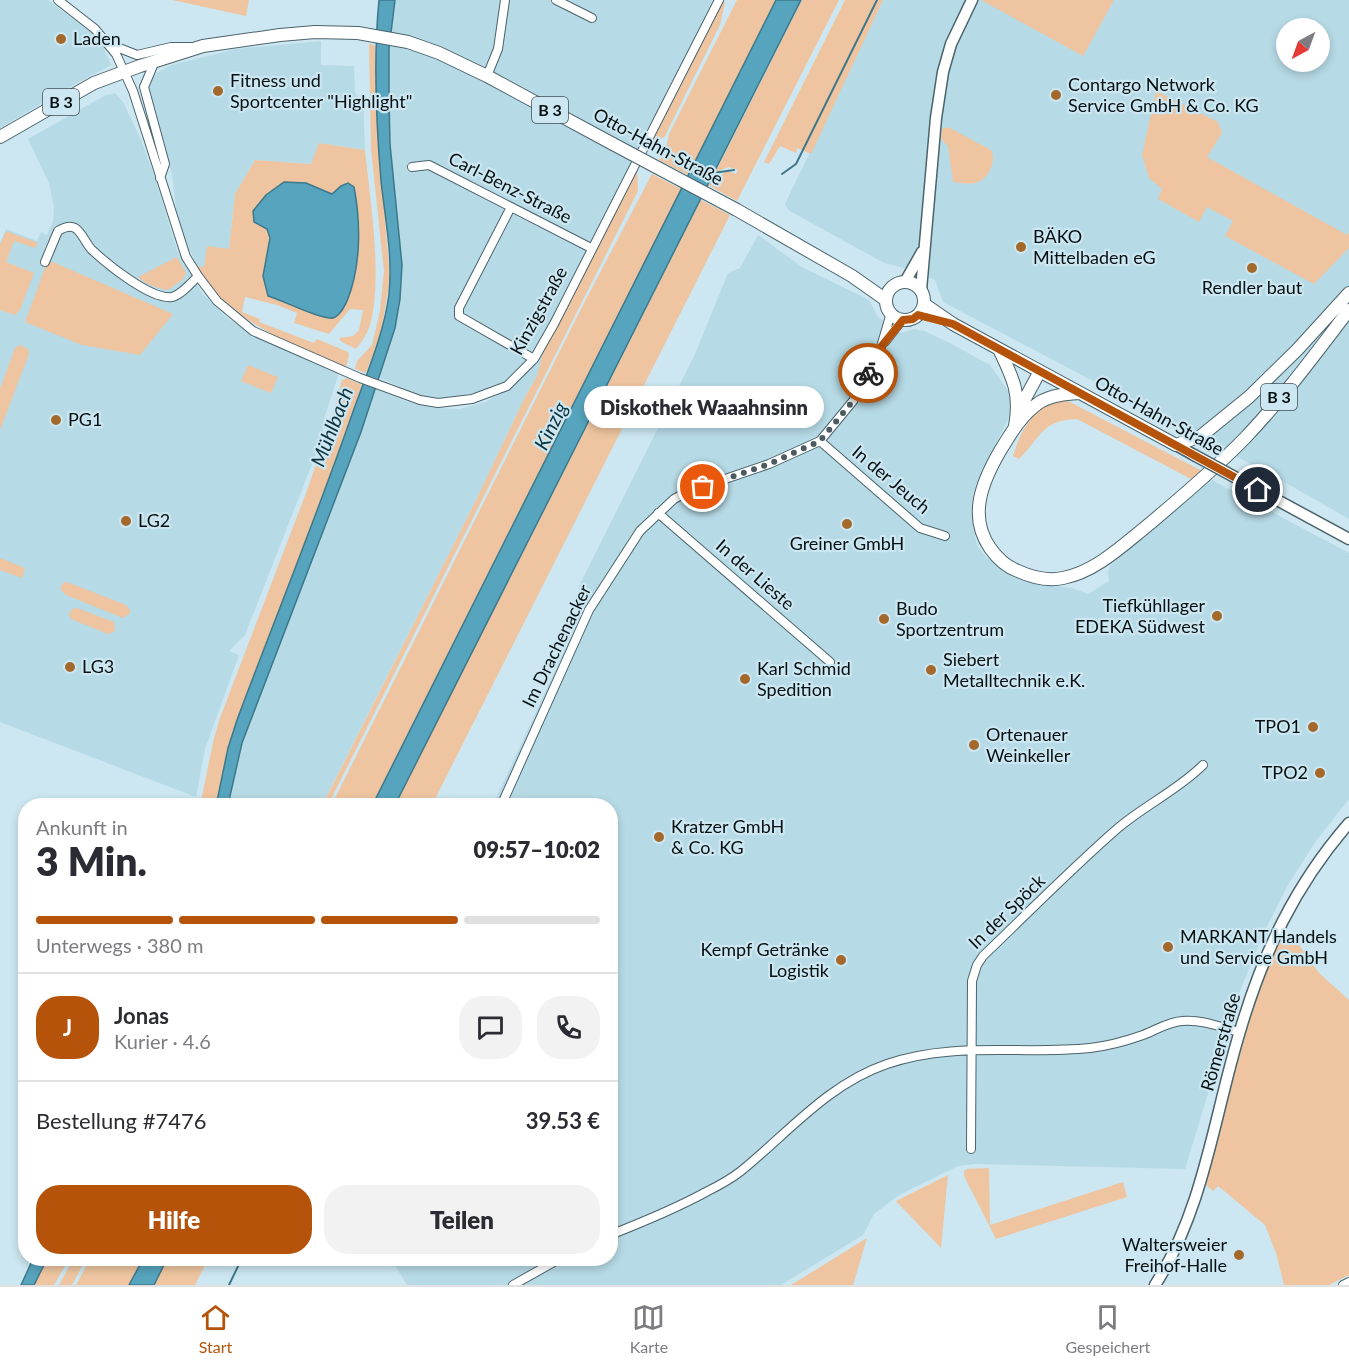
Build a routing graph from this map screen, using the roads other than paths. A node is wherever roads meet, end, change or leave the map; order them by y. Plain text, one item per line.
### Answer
1 (58, 0) edge
2 (505, 0) edge
3 (556, 0) edge
4 (719, 0) edge
5 (972, 0) edge
6 (592, 18) dead end
7 (109, 44) junction
8 (203, 46) junction
9 (155, 61) junction
10 (125, 71) junction
11 (487, 76) junction
12 (0, 137) edge
13 (412, 167) dead end
14 (160, 178) junction
15 (511, 207) junction
16 (591, 248) junction
17 (923, 249) junction
18 (45, 262) dead end
19 (198, 276) junction
20 (852, 276) junction
21 (905, 282) junction
22 (892, 287) junction
23 (921, 290) junction
24 (1349, 293) edge
25 (886, 300) junction
26 (921, 310) junction
27 (1349, 310) edge
28 (891, 313) junction
29 (903, 320) junction
30 (881, 347) junction
31 (999, 350) junction
32 (534, 359) junction
33 (1040, 371) junction
34 (1079, 393) junction
35 (1017, 412) junction
36 (1015, 426) junction
37 (820, 441) junction
38 (1176, 446) junction
39 (658, 513) junction
40 (945, 536) dead end
41 (1349, 539) edge
42 (830, 662) dead end
43 (1203, 765) dead end
44 (505, 798) edge
45 (1349, 823) edge
46 (1239, 1032) junction
47 (971, 1049) junction
48 (971, 1149) dead end
49 (618, 1232) edge
50 (547, 1266) edge
51 (1349, 1282) edge
52 (513, 1285) edge
53 (1155, 1285) edge
54 (1343, 1285) edge

1 - 7 street
2 - 11 street
3 - 6 street
4 - 16 street, Kinzigstraße
5 - 17 street
7 - 8 street
7 - 10 street, Kinzigstraße
8 - 9 main road, Otto-Hahn-Straße / B 3
8 - 11 main road, Otto-Hahn-Straße / B 3
9 - 10 main road, Otto-Hahn-Straße / B 3
9 - 14 street
10 - 12 main road, Otto-Hahn-Straße / B 3
10 - 14 street, Kinzigstraße
11 - 20 main road, Otto-Hahn-Straße / B 3, bridge
13 - 15 street, Carl-Benz-Straße
14 - 19 street, Kinzigstraße
15 - 16 street, Carl-Benz-Straße
15 - 32 street
16 - 32 street, Kinzigstraße
17 - 21 street
17 - 23 street
18 - 19 street
19 - 32 street, Kinzigstraße
20 - 22 main road, Otto-Hahn-Straße / B 3
20 - 25 main road, Otto-Hahn-Straße / B 3
21 - 22 main road
21 - 23 main road
22 - 25 main road
23 - 26 main road
24 - 38 main road, B 3
25 - 28 main road
26 - 29 main road
26 - 31 main road, Otto-Hahn-Straße
27 - 36 main road, B 3
28 - 29 main road
28 - 30 street, Im Drachenacker
29 - 30 street, Im Drachenacker
30 - 37 street, Im Drachenacker
31 - 33 main road, Otto-Hahn-Straße
31 - 35 main road, B 3
33 - 34 main road, Otto-Hahn-Straße
33 - 35 main road, B 3
34 - 36 main road, B 3
34 - 38 main road, Otto-Hahn-Straße
35 - 36 main road, B 3
37 - 39 street, Im Drachenacker
37 - 40 street, In der Jeuch
38 - 41 street, Otto-Hahn-Straße, bridge
39 - 42 street, In der Lieste
39 - 44 street, Im Drachenacker
43 - 47 street, In der Spöck
45 - 46 street, Römerstraße
46 - 47 street
46 - 53 street, Römerstraße
47 - 48 street, In der Spöck
47 - 49 street
50 - 52 street
51 - 54 street

